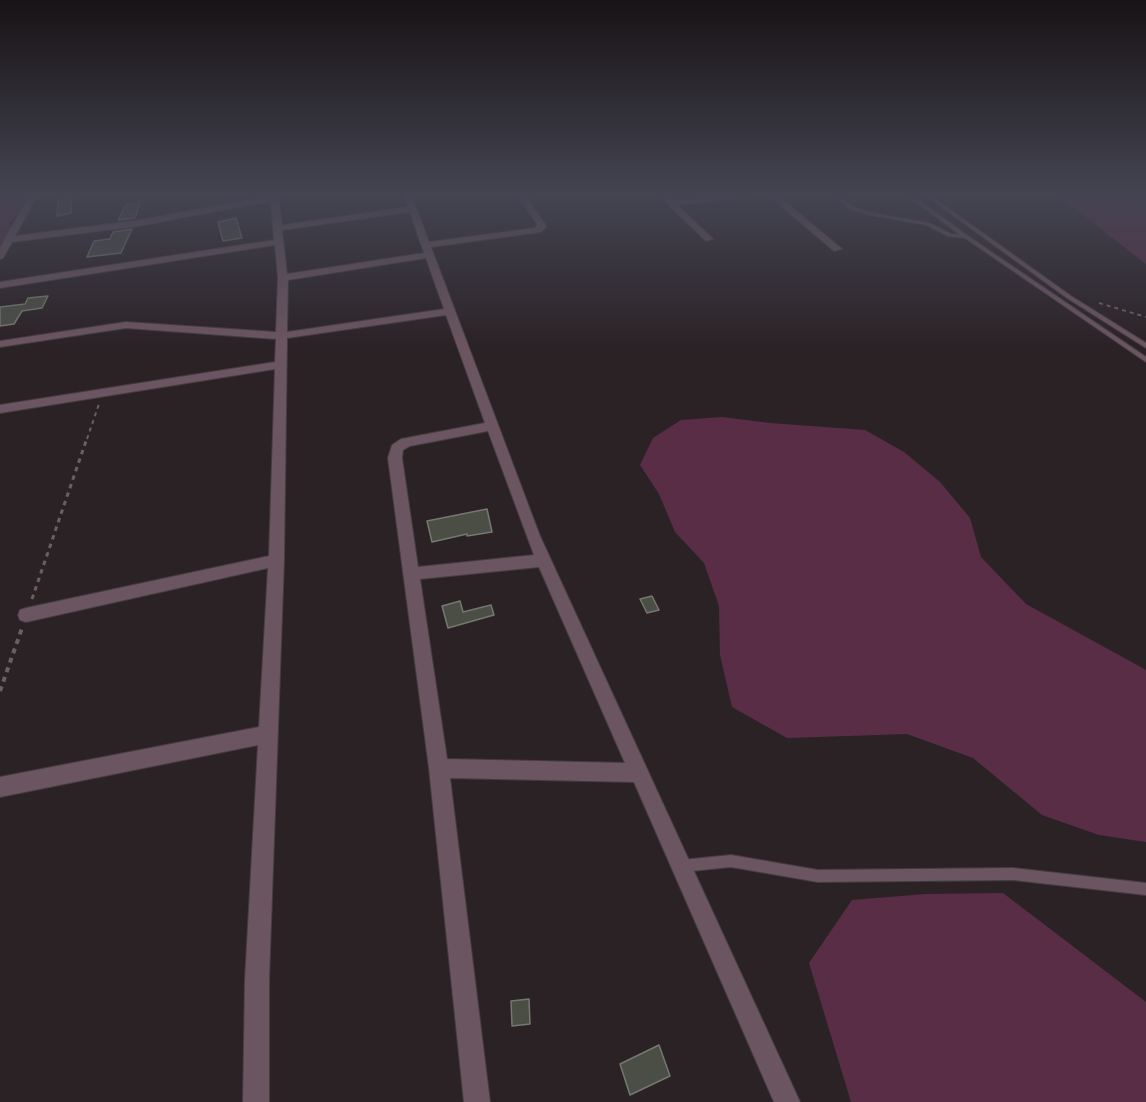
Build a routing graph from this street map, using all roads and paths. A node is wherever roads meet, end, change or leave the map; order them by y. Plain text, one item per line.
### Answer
1 (233, 244) edge
2 (279, 244) edge
3 (425, 244) edge
4 (458, 244) edge
5 (831, 244) edge
6 (977, 244) edge
7 (996, 244) edge
8 (837, 249) dead end
9 (427, 250) junction
10 (283, 278) junction
11 (0, 285) edge
12 (1069, 297) junction
13 (450, 311) junction
14 (1146, 317) edge
15 (281, 336) junction
16 (0, 344) edge
17 (1146, 346) edge
18 (1146, 360) edge
19 (280, 365) junction
20 (103, 393) junction
21 (0, 409) edge
22 (492, 426) junction
23 (276, 560) junction
24 (545, 560) junction
25 (412, 574) junction
26 (26, 615) junction
27 (0, 691) edge
28 (268, 734) junction
29 (439, 768) junction
30 (640, 773) junction
31 (0, 787) edge
32 (681, 866) junction
33 (1146, 889) edge
34 (256, 1102) edge
35 (477, 1102) edge
36 (787, 1102) edge

1 - 11 street
2 - 10 street
3 - 9 street
4 - 9 street
5 - 8 street
6 - 18 lane
7 - 12 lane
9 - 10 street
9 - 13 street
10 - 15 street
12 - 14 path
12 - 17 lane
13 - 15 street
13 - 22 street
15 - 16 street
15 - 19 street
19 - 20 street
19 - 23 street
20 - 21 street
20 - 26 path
22 - 24 street
22 - 25 street
23 - 26 street
23 - 28 street
24 - 25 street
24 - 30 street
25 - 29 street
26 - 27 path
28 - 31 street
28 - 34 street
29 - 30 street
29 - 35 street
30 - 32 street
32 - 33 lane
32 - 36 street

